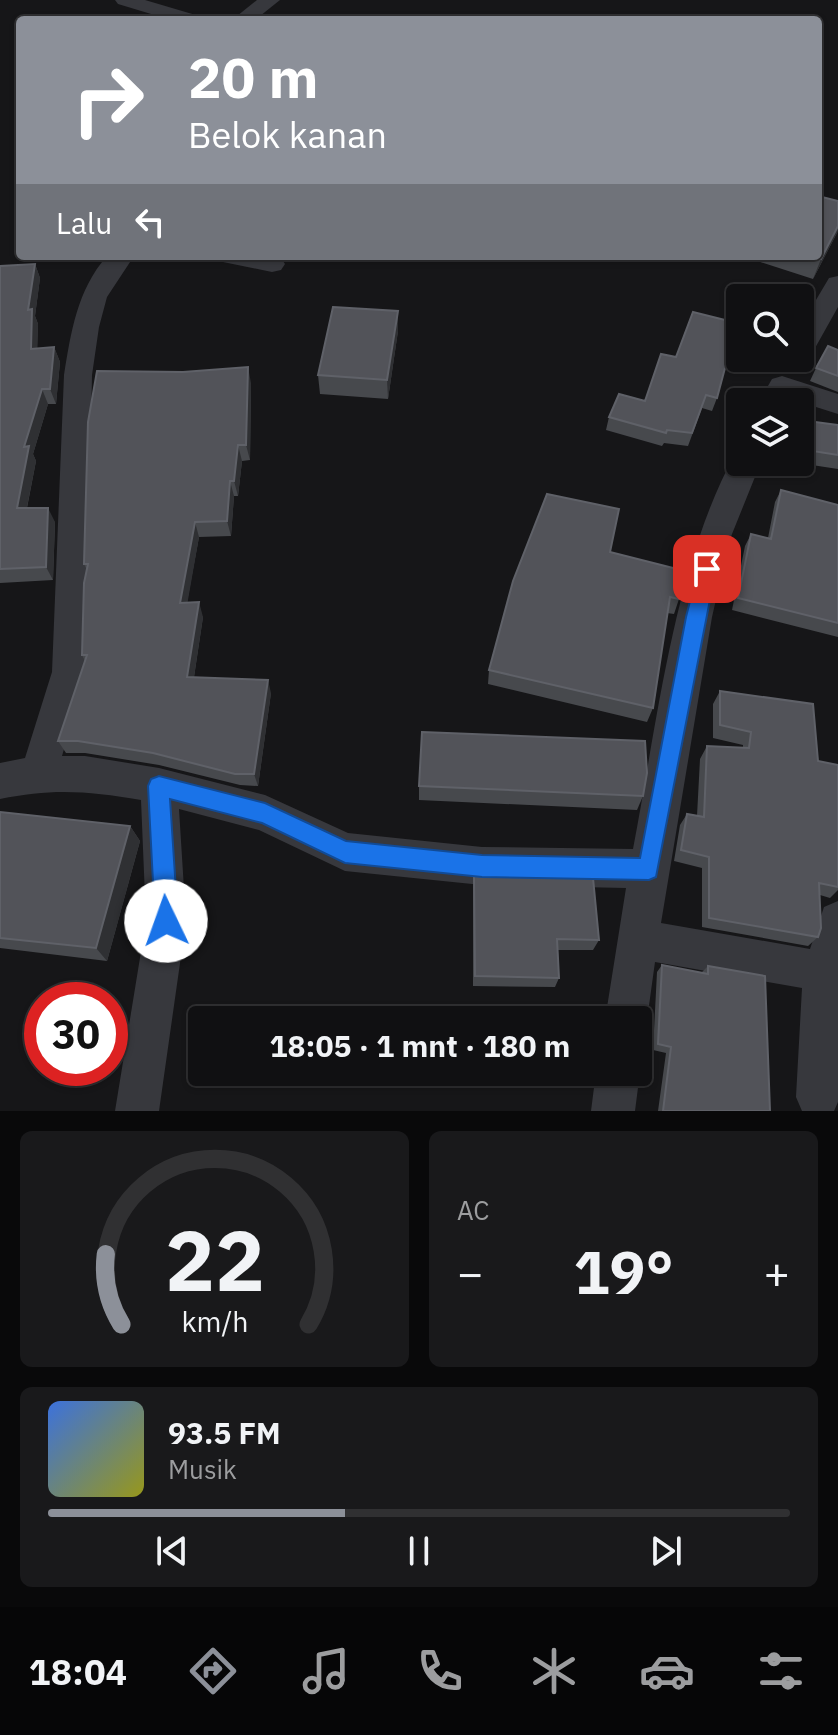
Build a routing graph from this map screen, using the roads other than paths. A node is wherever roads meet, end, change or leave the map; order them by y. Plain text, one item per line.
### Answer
1 (125, 0) edge
2 (270, 0) edge
3 (179, 16) edge
4 (248, 16) edge
5 (118, 260) edge
6 (252, 260) edge
7 (272, 264) dead end
8 (838, 284) edge
9 (814, 326) edge
10 (814, 400) edge
11 (838, 404) edge
12 (740, 476) edge
13 (39, 773) junction
14 (0, 781) edge
15 (159, 786) junction
16 (649, 869) junction
17 (838, 921) edge
18 (638, 932) junction
19 (824, 973) junction
20 (628, 1006) edge
21 (616, 1086) edge
22 (818, 1097) dead end
23 (137, 1111) edge
24 (613, 1111) edge

1 - 3 street
2 - 4 street
5 - 13 street
6 - 7 street
8 - 9 street
10 - 11 street
12 - 16 street
13 - 14 street
13 - 15 street
15 - 16 street
15 - 23 street
16 - 18 street
17 - 19 street
18 - 19 street
18 - 20 street
19 - 22 street
21 - 24 street

